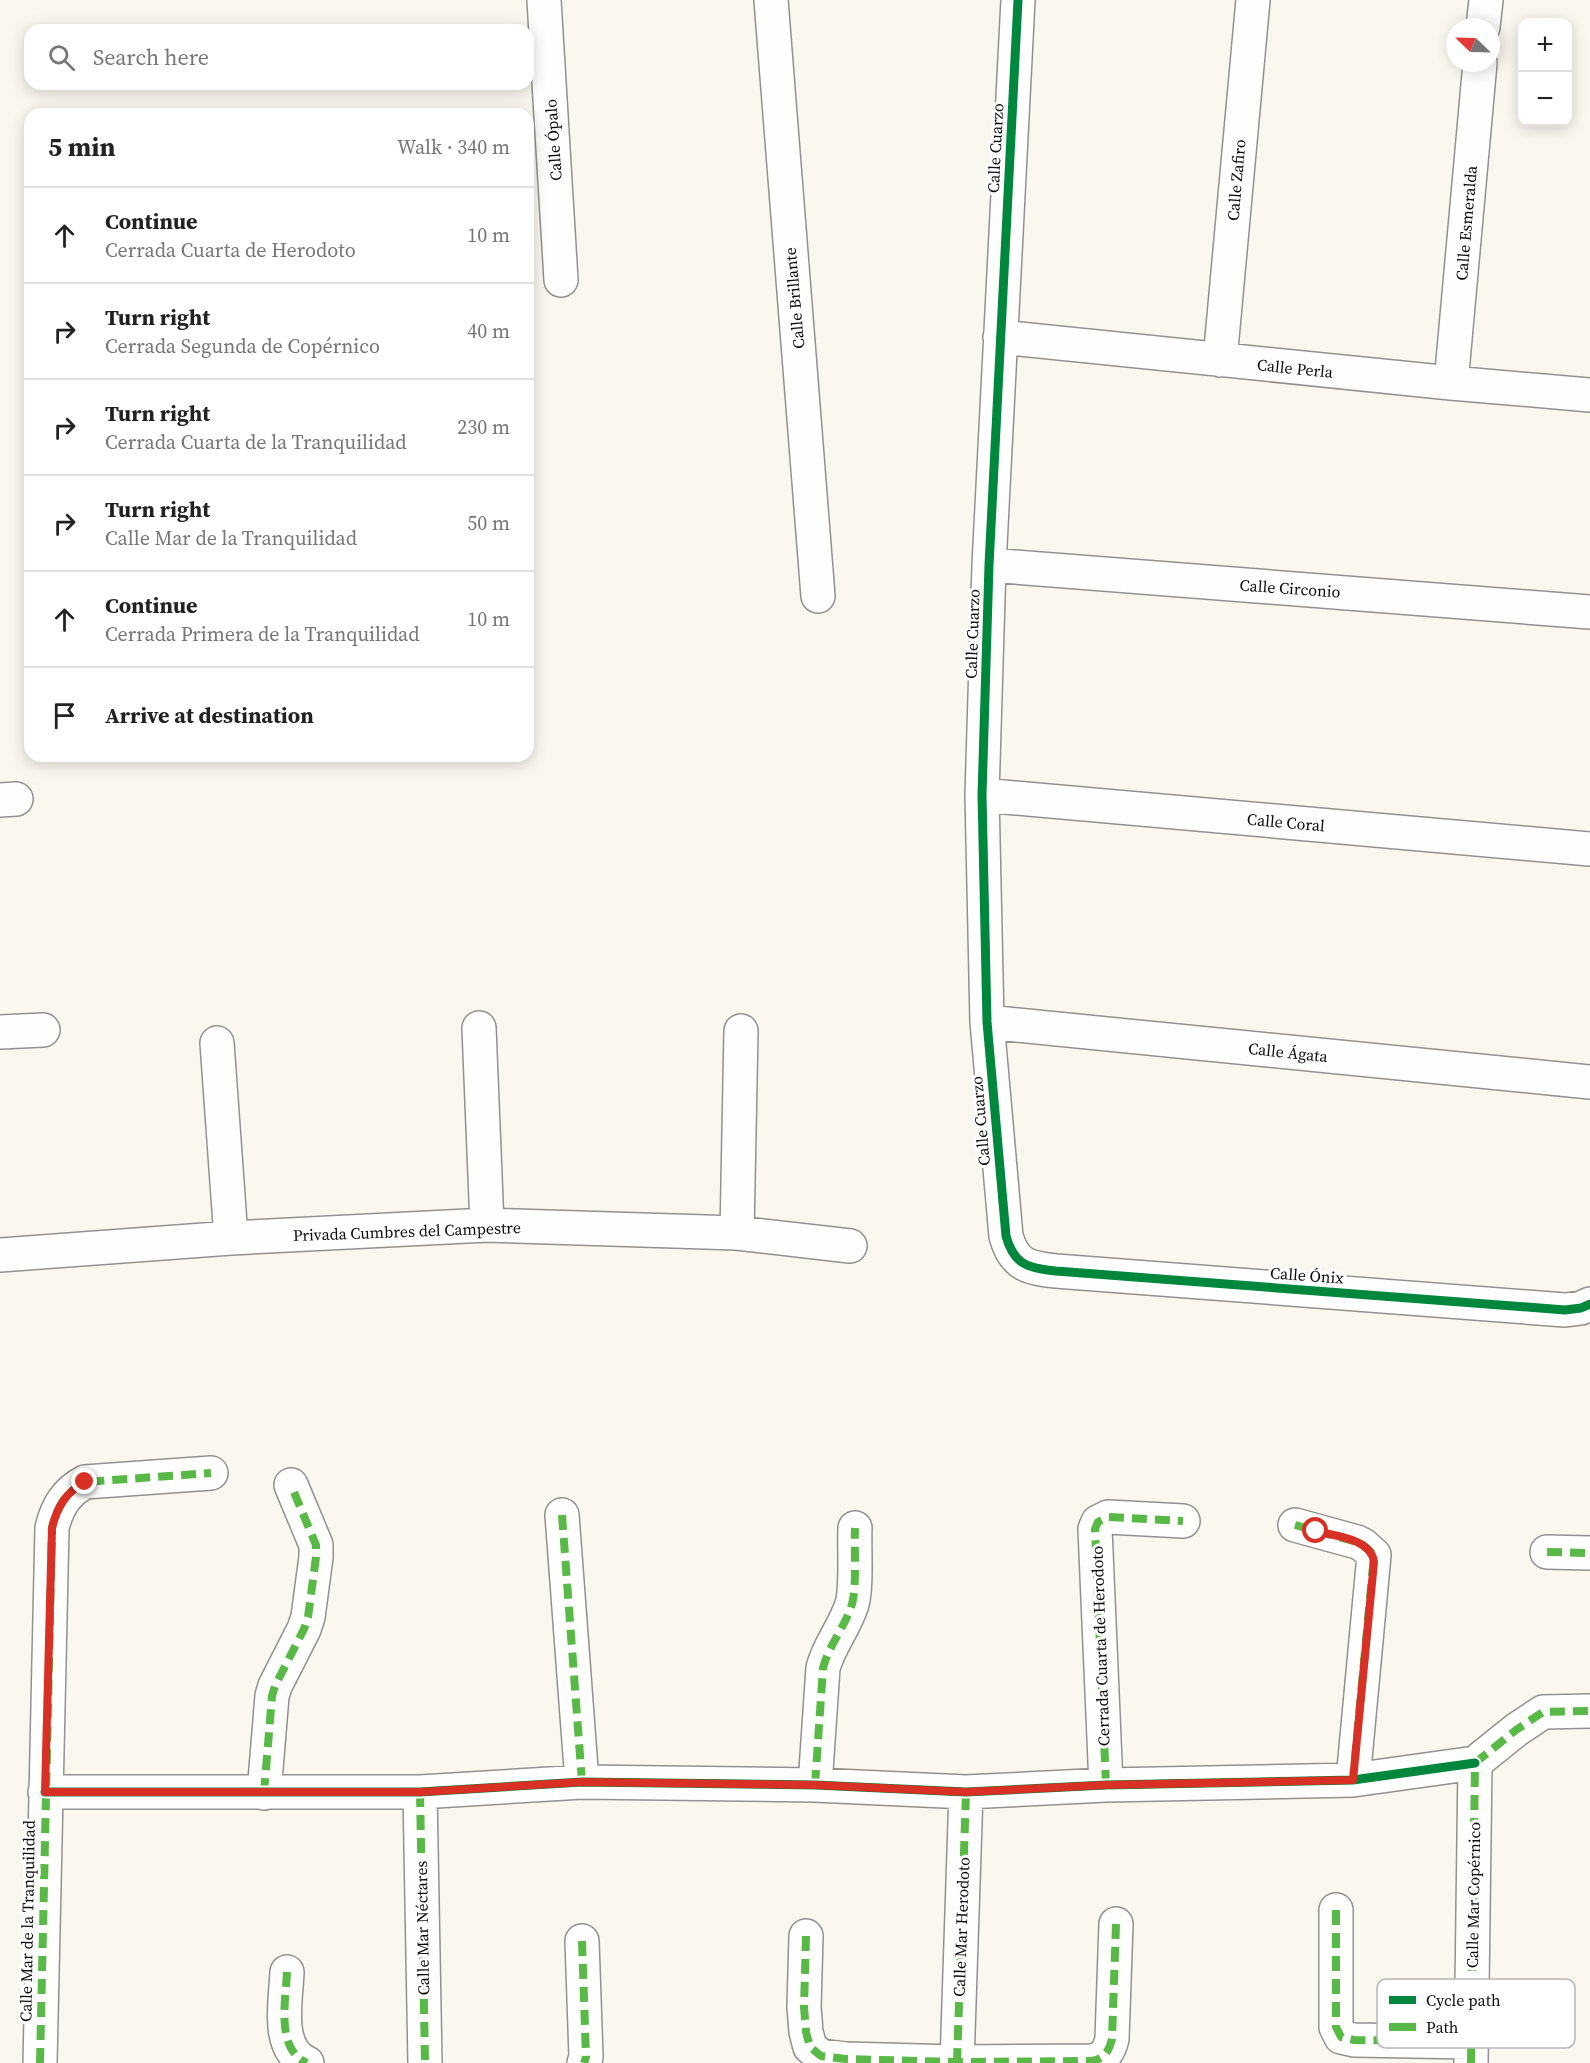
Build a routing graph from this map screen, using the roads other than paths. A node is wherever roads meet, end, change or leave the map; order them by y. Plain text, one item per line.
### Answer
1 (544, 0) edge
2 (771, 0) edge
3 (1018, 0) edge
4 (1253, 0) edge
5 (1486, 0) edge
6 (1484, 18) edge
7 (1479, 72) edge
8 (561, 280) dead end
9 (1000, 337) junction
10 (1220, 360) junction
11 (1451, 383) junction
12 (1590, 395) edge
13 (989, 565) junction
14 (818, 596) dead end
15 (1590, 612) edge
16 (982, 795) junction
17 (1590, 849) edge
18 (987, 1022) junction
19 (479, 1028) dead end
20 (43, 1030) dead end
21 (741, 1030) dead end
22 (0, 1032) edge
23 (217, 1044) dead end
24 (1590, 1082) edge
25 (487, 1225) junction
26 (737, 1233) junction
27 (231, 1238) junction
28 (850, 1246) dead end
29 (0, 1255) edge
30 (1022, 1263) joint
31 (1590, 1304) edge
32 (211, 1473) dead end
33 (291, 1485) dead end
34 (562, 1515) dead end
35 (1183, 1521) dead end
36 (1295, 1525) dead end
37 (855, 1528) dead end
38 (1547, 1552) dead end
39 (1590, 1553) edge
40 (1590, 1711) edge
41 (1475, 1763) junction
42 (1353, 1780) junction
43 (582, 1782) junction
44 (815, 1785) junction
45 (1106, 1785) junction
46 (45, 1792) junction
47 (420, 1792) junction
48 (966, 1792) junction
49 (264, 1793) junction
50 (1336, 1910) dead end
51 (1116, 1924) dead end
52 (806, 1936) dead end
53 (582, 1941) dead end
54 (286, 1972) dead end
55 (1472, 1979) edge
56 (1377, 2042) edge
57 (1432, 2048) edge
58 (1471, 2052) edge
59 (957, 2062) edge
60 (40, 2063) edge
61 (307, 2063) edge
62 (425, 2063) edge
63 (584, 2063) edge

1 - 8 street, Calle Ópalo
2 - 14 street, Calle Brillante
3 - 9 street, Calle Cuarzo
4 - 10 street, Calle Zafiro
5 - 6 street
7 - 11 street, Calle Esmeralda
9 - 10 street, Calle Perla
9 - 13 street, Calle Cuarzo
10 - 11 street, Calle Perla
11 - 12 street, Calle Perla
13 - 15 street, Calle Circonio
13 - 16 street, Calle Cuarzo
16 - 17 street, Calle Coral
16 - 18 street, Calle Cuarzo
18 - 24 street, Calle Ágata
18 - 30 street, Calle Cuarzo
19 - 25 street
20 - 22 street
21 - 26 street
23 - 27 street
25 - 26 street, Privada Cumbres del Campestre
25 - 27 street, Privada Cumbres del Campestre
26 - 28 street, Privada Cumbres del Campestre
27 - 29 street, Privada Cumbres del Campestre
30 - 31 street, Calle Ónix
32 - 46 street, Calle Mar de la Tranquilidad
33 - 49 street
34 - 43 street
35 - 45 street, Cerrada Cuarta de Herodoto
36 - 42 street
37 - 44 street
38 - 39 street
40 - 41 street
41 - 42 street
41 - 55 street, Calle Mar Copérnico
42 - 45 street
43 - 44 street
43 - 47 street
44 - 48 street
45 - 48 street
46 - 49 street
46 - 60 street, Calle Mar de la Tranquilidad
47 - 49 street
47 - 62 street, Calle Mar Néctares
48 - 59 street, Calle Mar Herodoto
50 - 56 street
51 - 59 street
52 - 59 street
53 - 63 street
54 - 61 street
57 - 58 street

